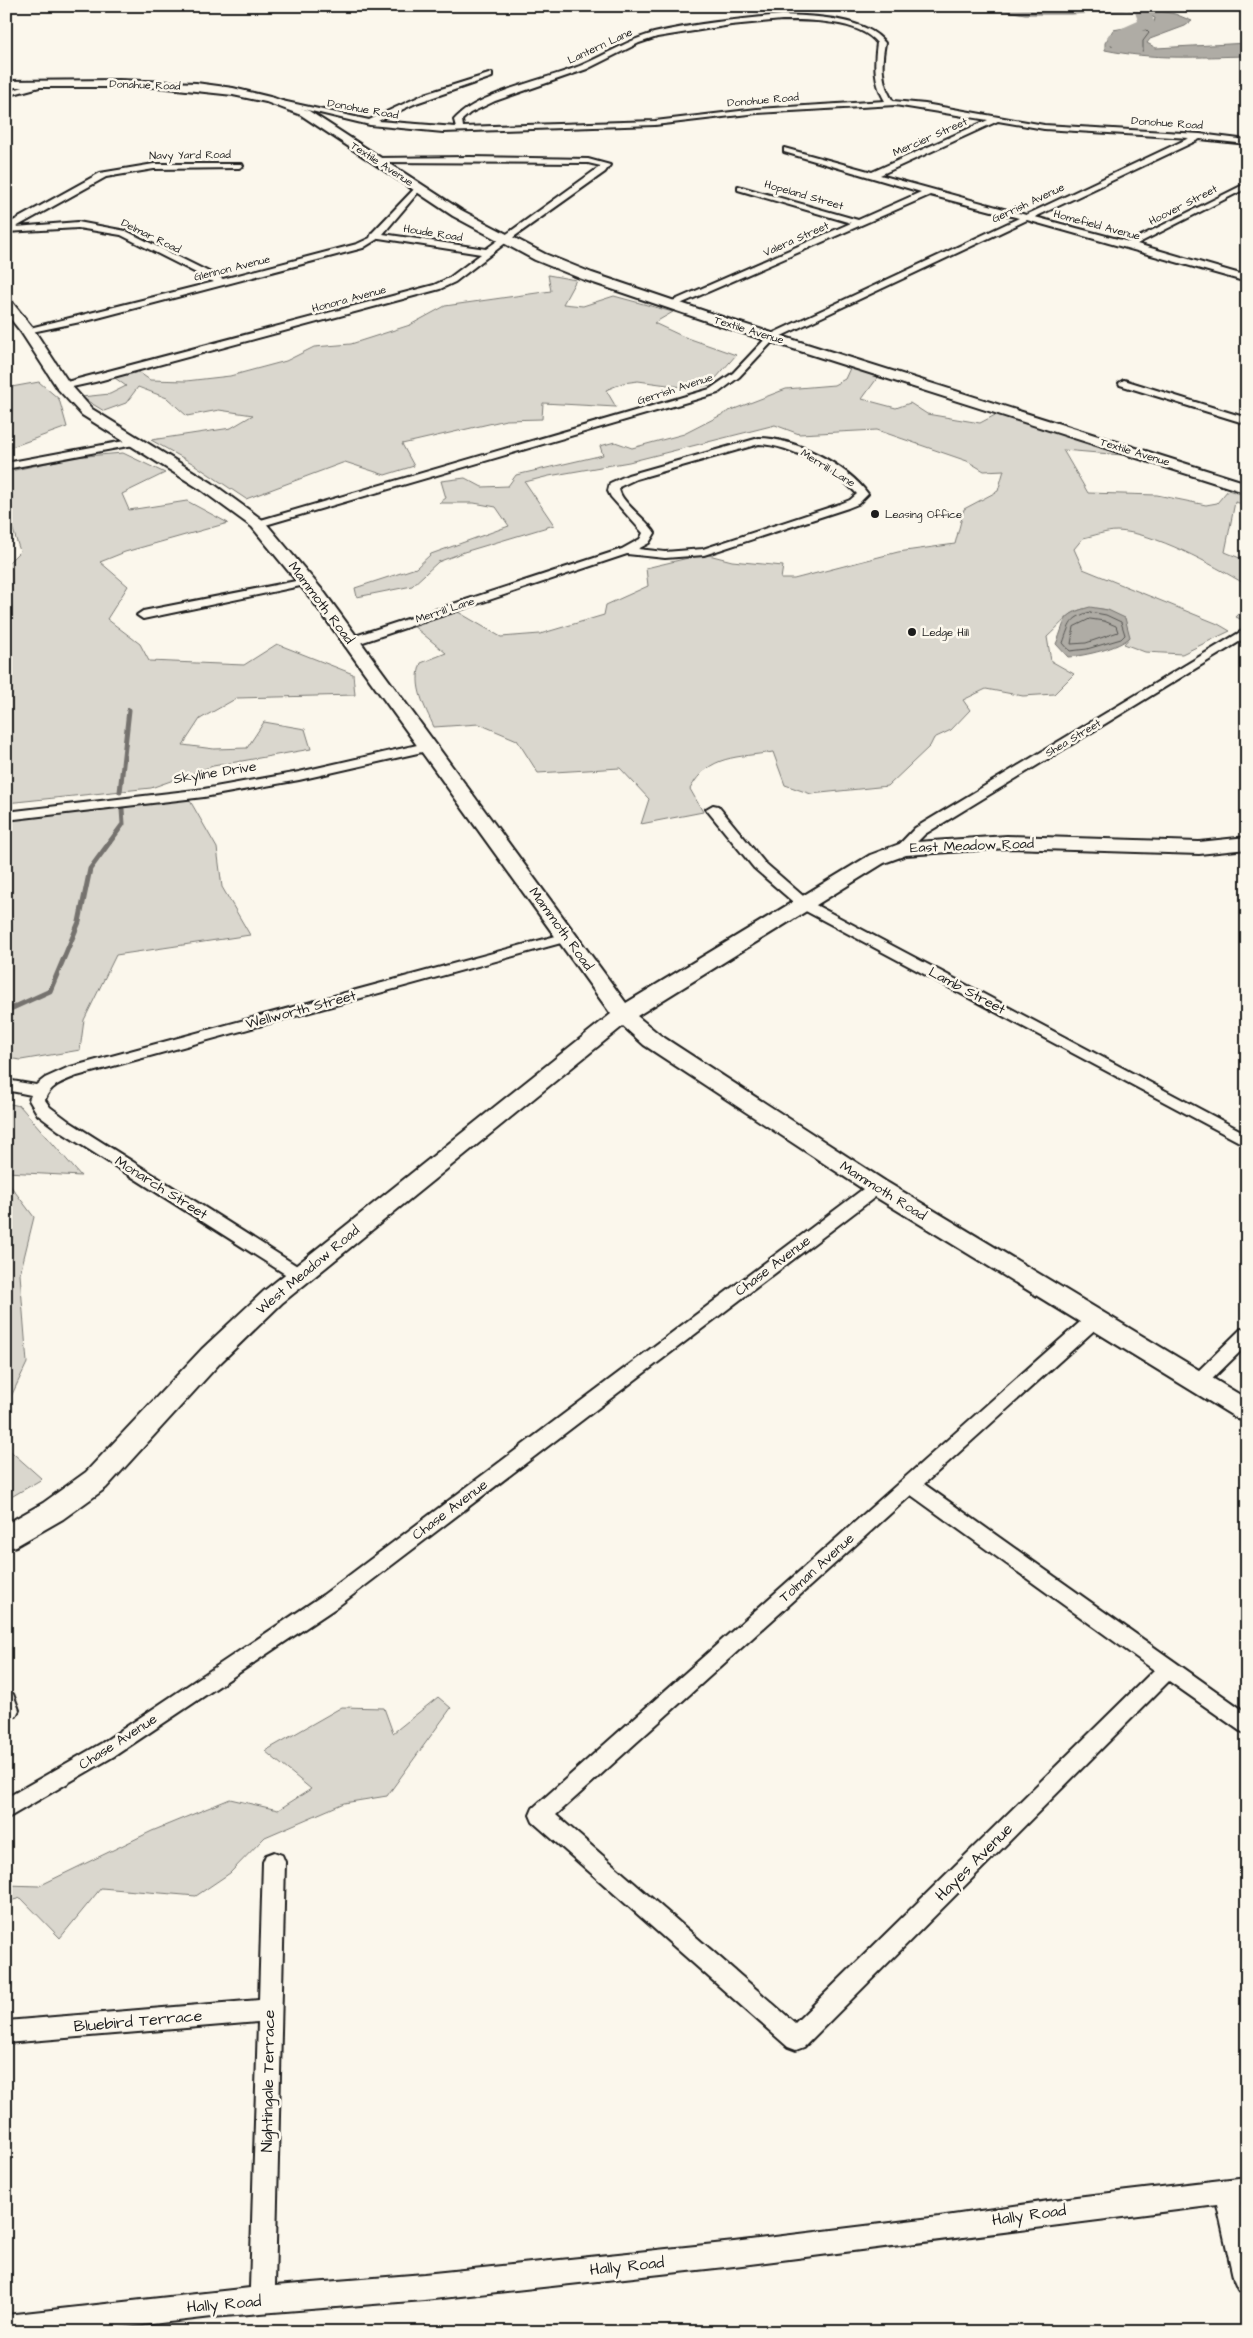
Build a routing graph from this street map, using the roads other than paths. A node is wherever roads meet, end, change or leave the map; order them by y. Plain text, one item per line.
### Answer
1 (489, 75) dead end
2 (6, 84) edge
3 (44, 84) junction
4 (6, 94) edge
5 (282, 103) junction
6 (890, 103) junction
7 (996, 120) junction
8 (370, 123) junction
9 (460, 130) junction
10 (1200, 136) junction
11 (1247, 142) edge
12 (787, 150) dead end
13 (377, 160) junction
14 (240, 166) dead end
15 (873, 175) junction
16 (1247, 186) edge
17 (418, 187) junction
18 (741, 188) dead end
19 (929, 192) junction
20 (1025, 218) junction
21 (860, 223) junction
22 (6, 230) edge
23 (376, 235) junction
24 (505, 239) junction
25 (1129, 245) junction
26 (488, 252) junction
27 (1247, 279) edge
28 (223, 283) junction
29 (6, 304) edge
30 (671, 305) junction
31 (27, 330) junction
32 (772, 337) junction
33 (1124, 383) dead end
34 (63, 386) junction
35 (1244, 420) edge
36 (135, 442) junction
37 (6, 466) edge
38 (1247, 488) edge
39 (258, 524) junction
40 (626, 551) junction
41 (306, 582) junction
42 (144, 615) dead end
43 (1247, 632) edge
44 (350, 642) junction
45 (426, 747) junction
46 (713, 809) dead end
47 (6, 816) edge
48 (1247, 843) edge
49 (902, 849) junction
50 (806, 905) junction
51 (567, 937) junction
52 (623, 1015) junction
53 (6, 1085) edge
54 (39, 1091) junction
55 (1247, 1141) edge
56 (877, 1187) junction
57 (299, 1275) junction
58 (1094, 1320) junction
59 (1247, 1334) edge
60 (1197, 1383) junction
61 (1247, 1412) edge
62 (910, 1484) junction
63 (6, 1538) edge
64 (1168, 1669) junction
65 (1247, 1725) edge
66 (6, 1809) edge
67 (541, 1815) joint
68 (274, 1862) dead end
69 (270, 2010) junction
70 (6, 2032) edge
71 (1237, 2190) edge
72 (1247, 2281) edge
73 (262, 2300) junction
74 (6, 2328) edge

1 - 8 street
2 - 3 main road, Donahue Road
3 - 4 street
3 - 5 main road, Donahue Road
5 - 8 street, Donohue Road
5 - 13 main road, Textile Avenue
6 - 7 street, Donohue Road
6 - 9 street, Donohue Road
6 - 9 street, Lantern Lane
7 - 10 street, Donohue Road
7 - 15 street, Mercier Street
8 - 9 street, Donohue Road
10 - 11 street, Donohue Road
10 - 20 street, Gerrish Avenue
12 - 15 street, Homefield Avenue
13 - 17 main road, Textile Avenue
13 - 24 street, Honora Avenue
14 - 22 street, Navy Yard Road
15 - 19 street, Homefield Avenue
16 - 25 street, Hoover Street
17 - 23 street, Glennon Avenue
17 - 24 main road, Textile Avenue
18 - 21 street, Hopeland Street
19 - 20 street, Homefield Avenue
19 - 21 street, Valera Street
20 - 25 street, Homefield Avenue
20 - 32 street, Gerrish Avenue
21 - 30 street, Valera Street
22 - 28 street, Delmar Road
23 - 26 street, Houde Road
23 - 28 street, Glennon Avenue
24 - 26 street, Honora Avenue
24 - 30 main road, Textile Avenue
25 - 27 street, Homefield Avenue
26 - 34 street, Honora Avenue
28 - 31 street, Glennon Avenue
29 - 31 main road, Mammoth Road
30 - 32 main road, Textile Avenue
31 - 34 main road, Mammoth Road
32 - 38 main road, Textile Avenue
32 - 39 street, Gerrish Avenue
33 - 35 street
34 - 36 main road, Mammoth Road
36 - 37 street
36 - 39 main road, Mammoth Road
39 - 41 main road, Mammoth Road
40 - 40 street, Merrill Lane
40 - 44 street, Merrill Lane
41 - 42 street
41 - 44 main road, Mammoth Road
43 - 49 street, Shea Street
44 - 45 main road, Mammoth Road
45 - 47 street, Skyline Drive
45 - 51 main road, Mammoth Road
46 - 50 street, Lamb Street
48 - 49 main road, East Meadow Road
49 - 50 main road, East Meadow Road
50 - 52 main road, East Meadow Road
50 - 55 street, Lamb Street
51 - 52 main road, Mammoth Road
51 - 54 street, Wellworth Street
52 - 56 main road, Mammoth Road
52 - 57 main road, West Meadow Road
53 - 54 street
54 - 57 street, Monarch Street
56 - 58 main road, Mammoth Road
56 - 66 street, Chase Avenue
57 - 63 main road, West Meadow Road
58 - 60 main road, Mammoth Road
58 - 62 street, Tolman Avenue
59 - 60 street
60 - 61 main road, Mammoth Road
62 - 64 street
62 - 67 street, Tolman Avenue
64 - 65 street
64 - 67 street, Hayes Avenue
68 - 69 street, Nightingale Terrace
69 - 70 street, Bluebird Terrace
69 - 73 street, Nightingale Terrace
71 - 72 street
71 - 73 street, Hally Road
73 - 74 street, Hally Road

